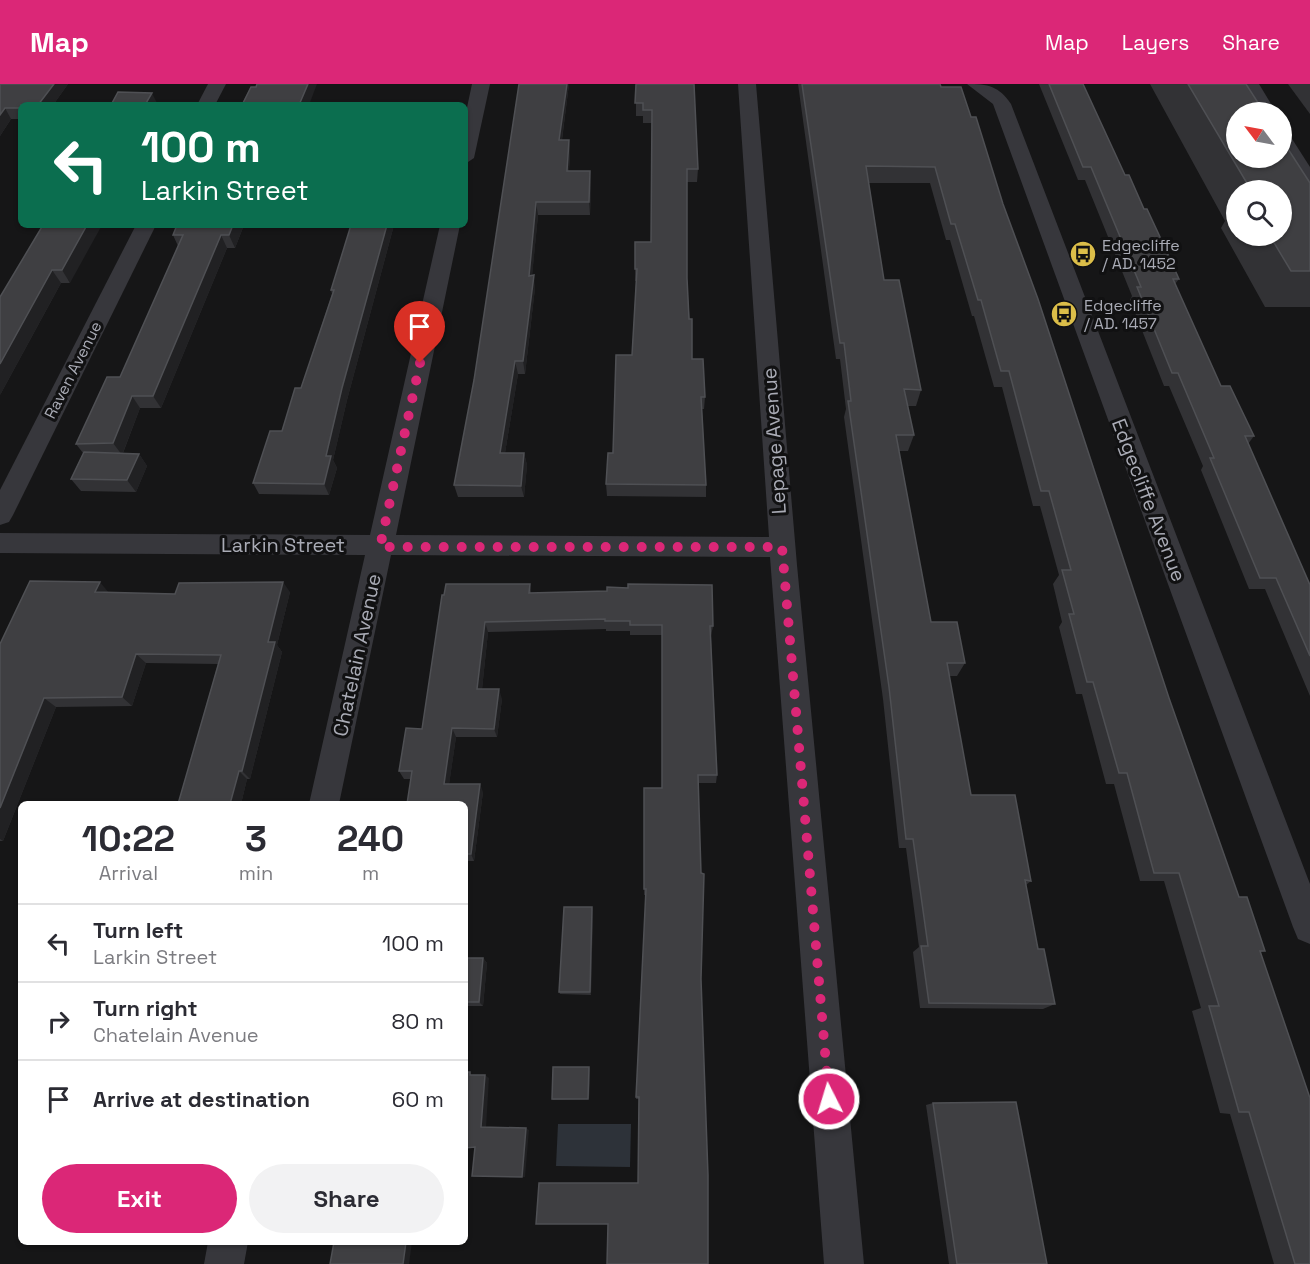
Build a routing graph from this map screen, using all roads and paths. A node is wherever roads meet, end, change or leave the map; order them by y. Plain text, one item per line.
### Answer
1 (217, 84) edge
2 (481, 84) edge
3 (747, 84) edge
4 (976, 84) edge
5 (1250, 84) edge
6 (208, 102) edge
7 (1261, 102) edge
8 (468, 144) edge
9 (1292, 153) edge
10 (1310, 182) edge
11 (144, 228) edge
12 (449, 228) edge
13 (0, 515) edge
14 (0, 543) edge
15 (380, 547) junction
16 (782, 547) junction
17 (325, 801) edge
18 (1310, 927) edge
19 (227, 1245) edge
20 (224, 1264) edge
21 (844, 1264) edge

1 - 6 street
2 - 8 street
3 - 16 street, Lepage Avenue
4 - 18 street, Edgecliffe Avenue
5 - 7 street
9 - 10 street
11 - 13 street, Raven Avenue
12 - 15 street, Chatelain Avenue
14 - 15 street, Larkin Street
15 - 16 street, Larkin Street
15 - 17 street, Chatelain Avenue
16 - 21 street, Lepage Avenue
19 - 20 street

